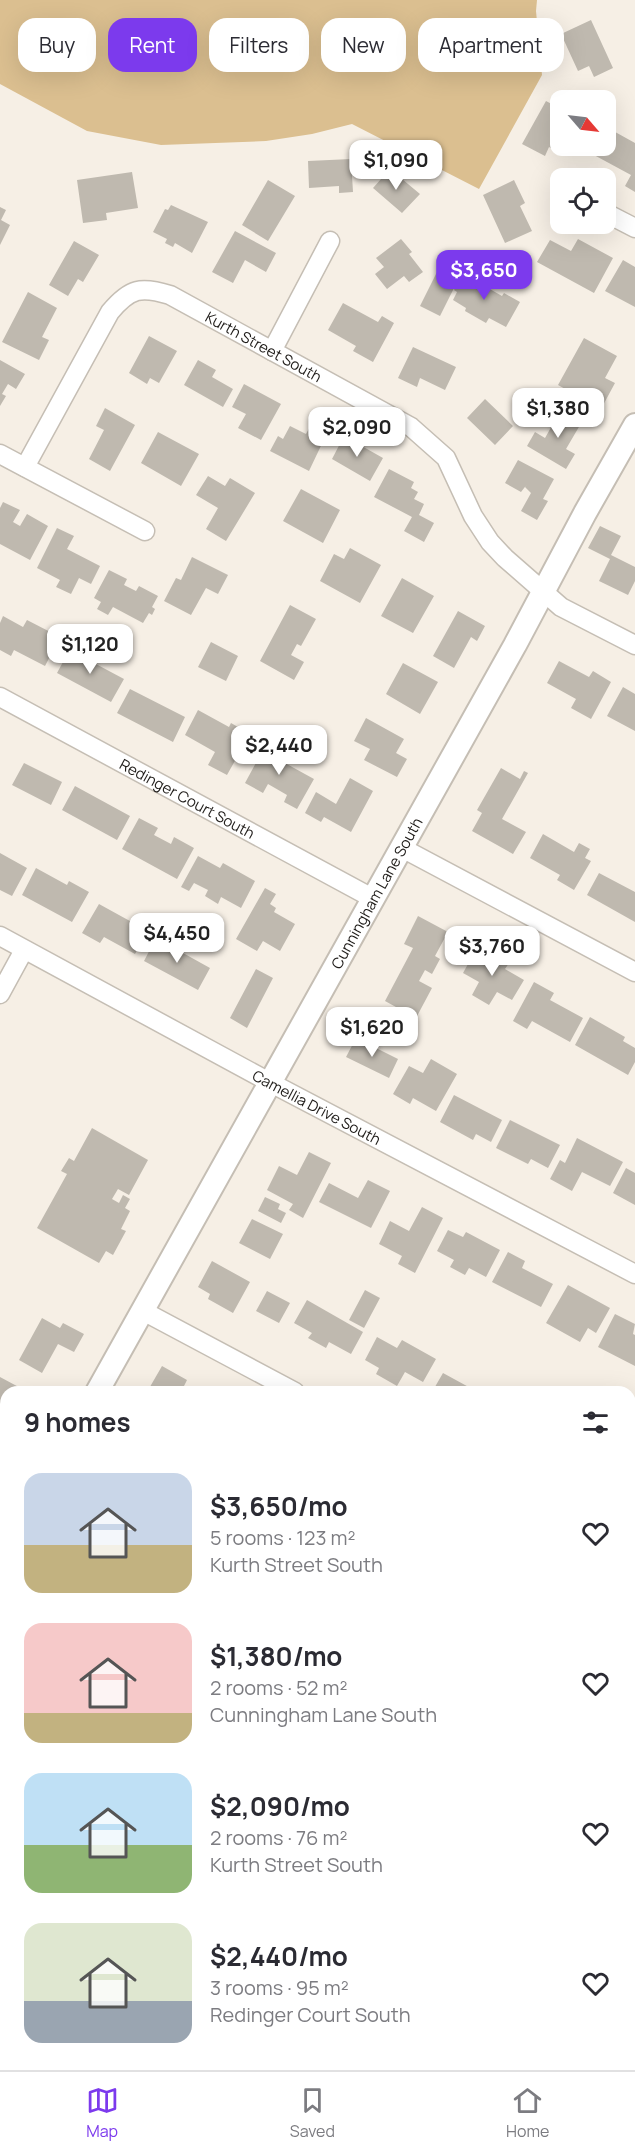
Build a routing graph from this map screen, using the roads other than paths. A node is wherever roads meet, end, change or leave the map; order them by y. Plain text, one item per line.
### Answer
1 (616, 218) edge
2 (635, 228) edge
3 (330, 241) dead end
4 (272, 351) junction
5 (635, 425) edge
6 (0, 454) edge
7 (25, 467) junction
8 (145, 531) dead end
9 (543, 591) junction
10 (635, 645) edge
11 (0, 697) edge
12 (402, 848) junction
13 (374, 899) junction
14 (0, 936) edge
15 (24, 950) junction
16 (635, 972) edge
17 (0, 994) edge
18 (271, 1083) junction
19 (635, 1274) edge
20 (143, 1311) junction
21 (101, 1386) edge
22 (284, 1386) edge

1 - 2 street
3 - 4 street
4 - 7 street, Kurth Street South
4 - 9 street, Kurth Street South
5 - 9 street, Cunningham Lane South
6 - 7 street
7 - 8 street
9 - 10 street, Kurth Street South
9 - 12 street, Cunningham Lane South
11 - 13 street, Redinger Court South
12 - 13 street, Cunningham Lane South
12 - 16 street
13 - 18 street, Cunningham Lane South
14 - 15 street, Camellia Drive South
15 - 17 street
15 - 18 street, Camellia Drive South
18 - 19 street, Camellia Drive South
18 - 20 street, Cunningham Lane South
20 - 21 street, Cunningham Lane South
20 - 22 street

